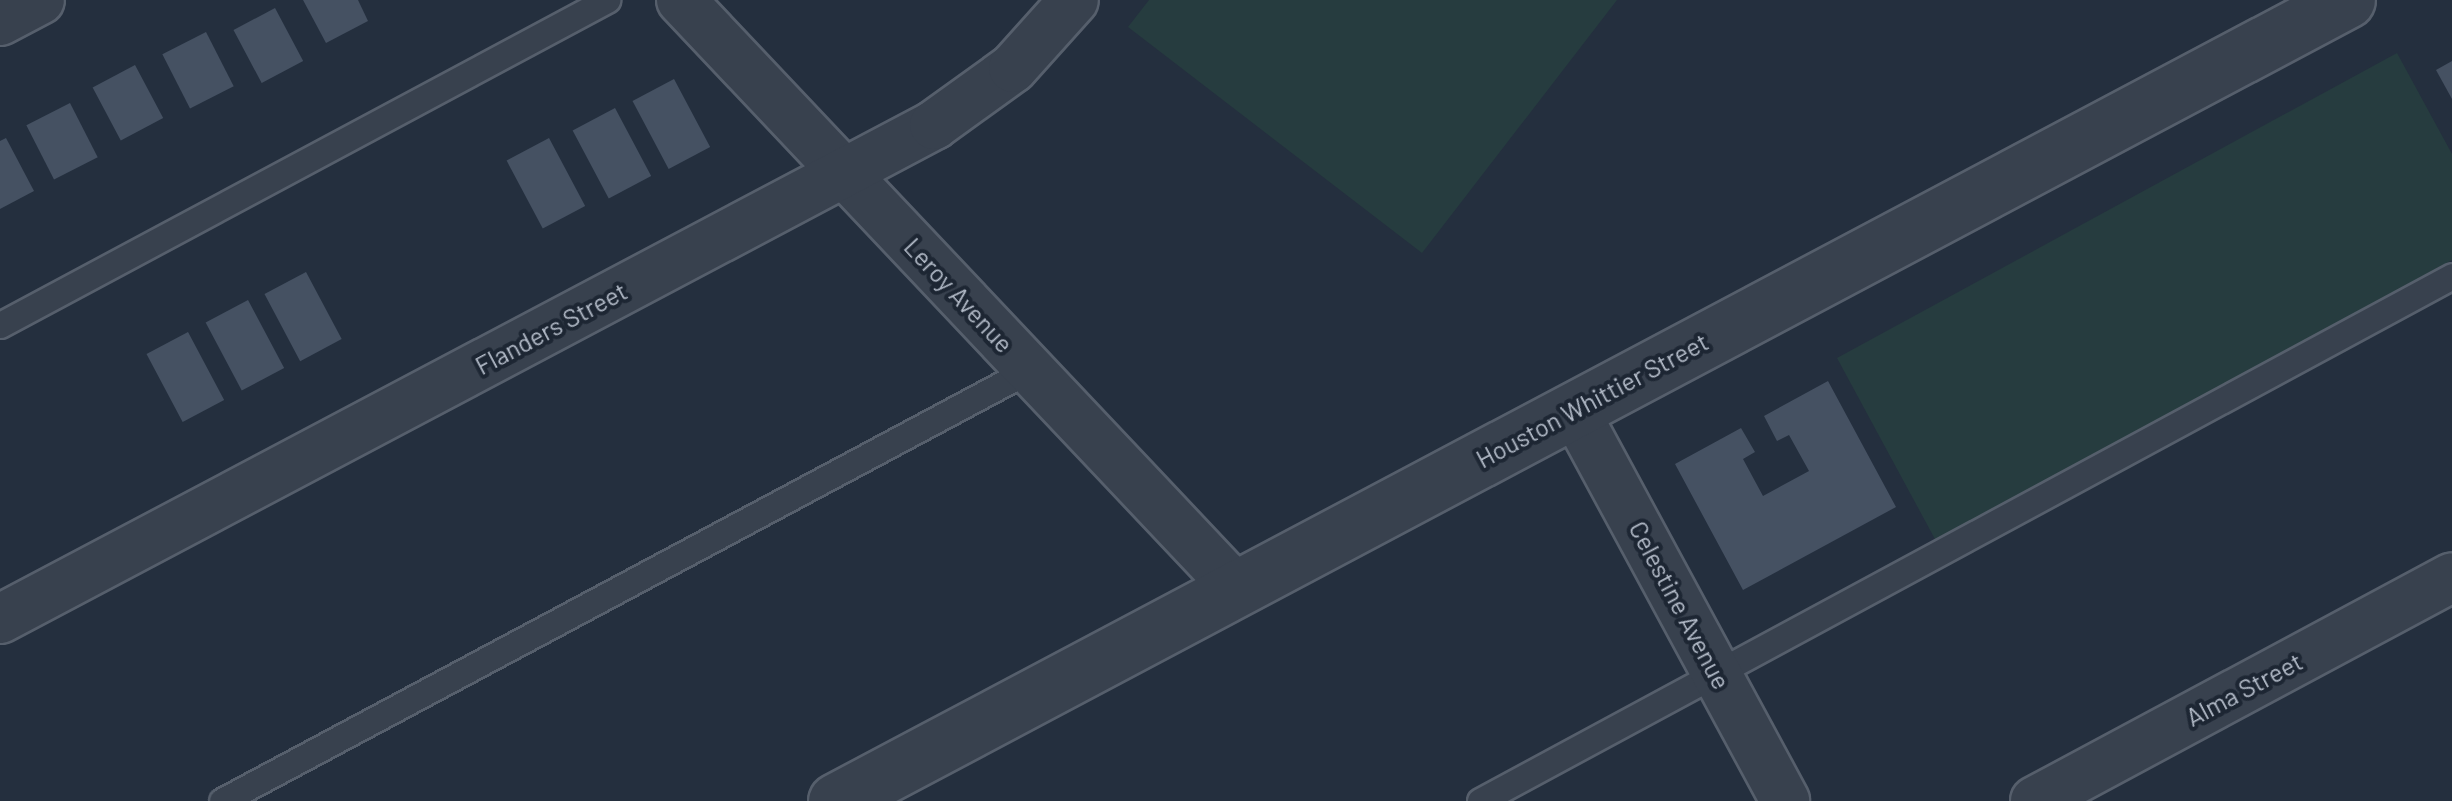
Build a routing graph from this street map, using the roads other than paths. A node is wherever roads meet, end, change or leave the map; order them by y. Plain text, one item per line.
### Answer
1 (40, 0) edge
2 (606, 0) edge
3 (681, 0) edge
4 (1074, 0) edge
5 (2316, 8) edge
6 (0, 21) edge
7 (844, 173) junction
8 (2452, 276) edge
9 (0, 325) edge
10 (1029, 370) junction
11 (1574, 410) junction
12 (2452, 577) edge
13 (1237, 589) junction
14 (0, 618) edge
15 (1718, 676) junction
16 (222, 801) edge
17 (836, 801) edge
18 (1480, 801) edge
19 (1786, 801) edge
20 (2035, 801) edge

1 - 6 street
2 - 9 lane
3 - 7 street, Leroy Avenue
4 - 7 street, Flanders Street
5 - 11 street, Houston Whittier Street
7 - 10 street, Leroy Avenue
7 - 14 street, Flanders Street
8 - 15 lane
10 - 13 street, Leroy Avenue
10 - 16 lane
11 - 13 street, Houston Whittier Street
11 - 15 street, Celestine Avenue
12 - 20 street, Alma Street
13 - 17 street, Houston Whittier Street
15 - 18 lane
15 - 19 street, Celestine Avenue

